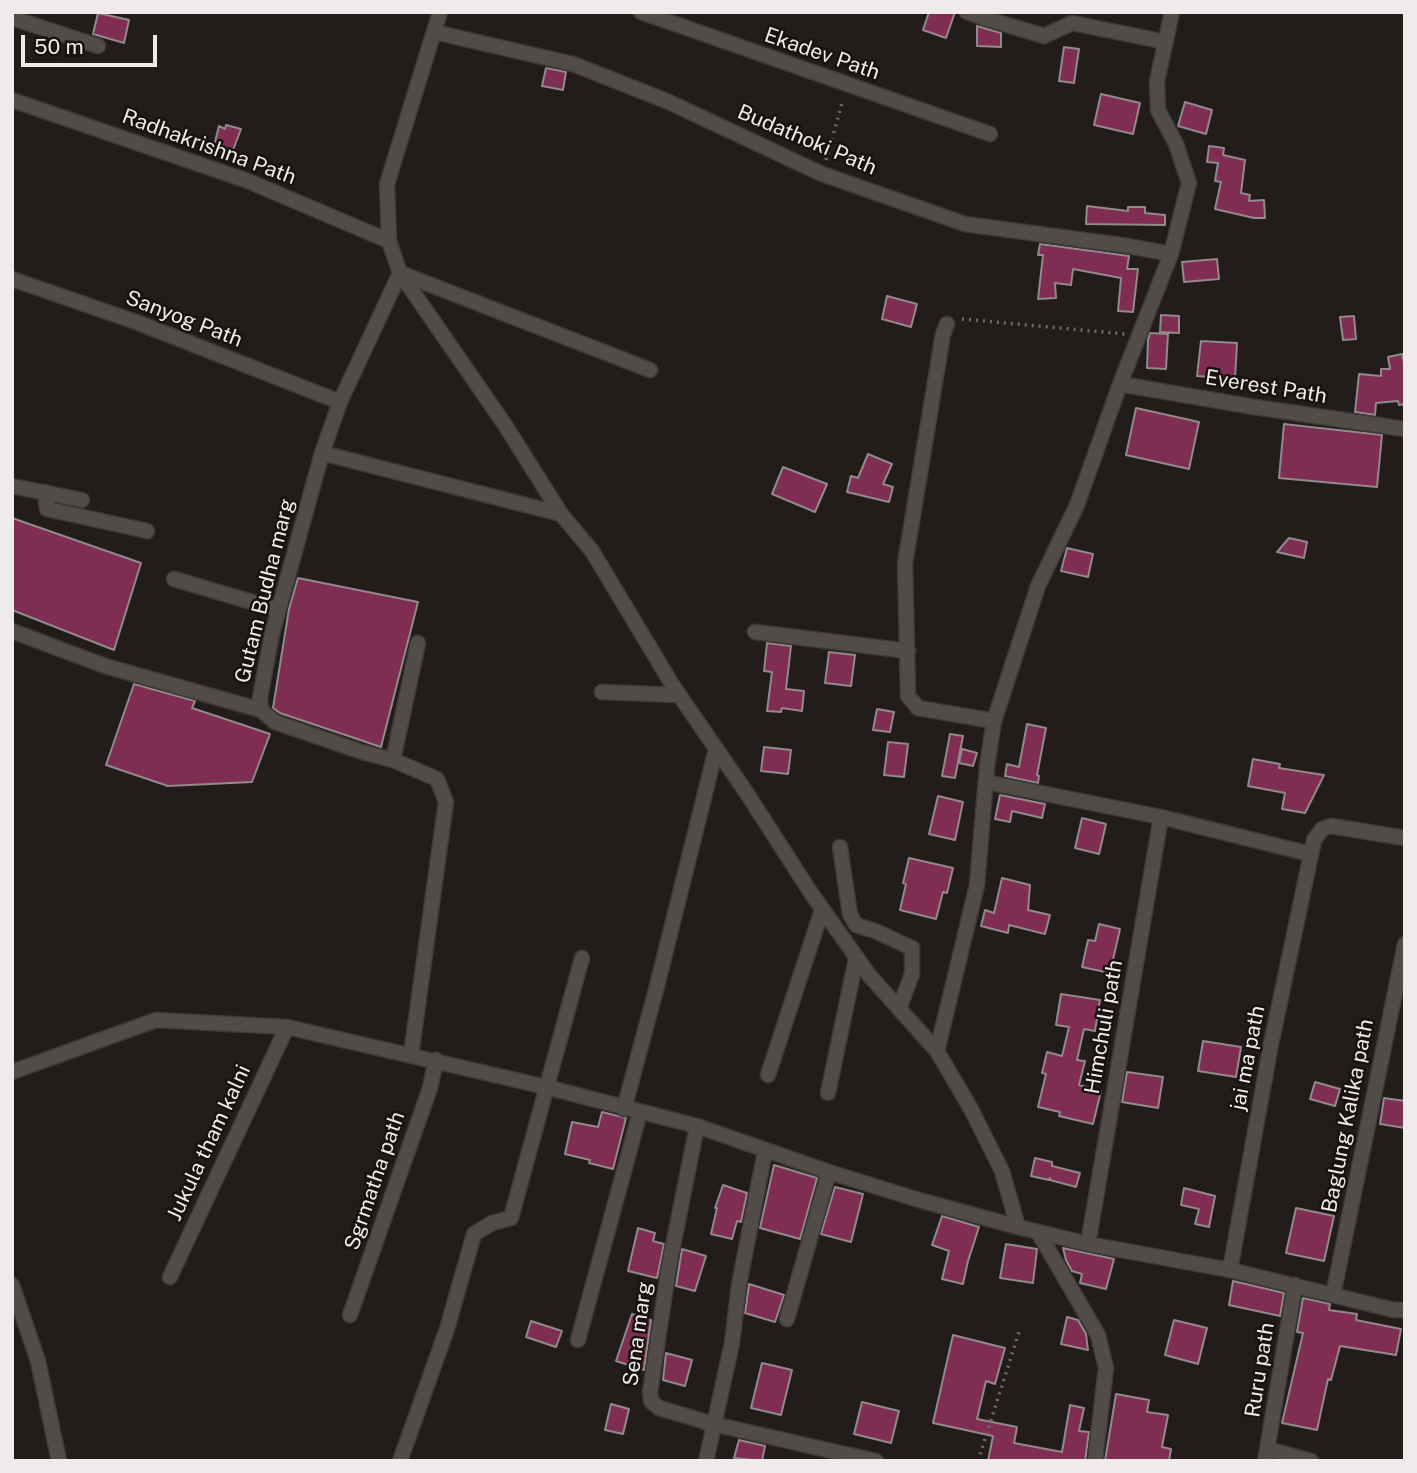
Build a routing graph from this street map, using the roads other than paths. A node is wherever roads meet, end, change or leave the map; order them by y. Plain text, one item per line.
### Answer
1 (440, 12) edge
2 (641, 12) edge
3 (967, 12) edge
4 (985, 15) edge
5 (1171, 16) edge
6 (12, 18) edge
7 (434, 32) junction
8 (1166, 42) junction
9 (98, 46) dead end
10 (12, 100) edge
11 (990, 134) dead end
12 (389, 241) junction
13 (1171, 254) junction
14 (400, 273) junction
15 (12, 279) edge
16 (947, 324) road end
17 (650, 370) dead end
18 (1120, 384) junction
19 (340, 402) junction
20 (1405, 429) edge
21 (323, 453) junction
22 (12, 486) edge
23 (45, 492) junction
24 (82, 500) dead end
25 (561, 514) junction
26 (147, 531) dead end
27 (174, 579) dead end
28 (279, 610) junction
29 (12, 631) edge
30 (755, 632) dead end
31 (418, 643) dead end
32 (908, 651) junction
33 (603, 692) dead end
34 (679, 695) junction
35 (261, 710) junction
36 (994, 721) junction
37 (716, 749) junction
38 (393, 760) junction
39 (986, 782) junction
40 (1161, 817) junction
41 (1405, 838) edge
42 (840, 847) dead end
43 (1310, 854) junction
44 (822, 910) junction
45 (1405, 944) edge
46 (582, 958) dead end
47 (856, 958) junction
48 (900, 1009) junction
49 (287, 1027) junction
50 (937, 1051) junction
51 (411, 1055) junction
52 (436, 1060) junction
53 (12, 1072) edge
54 (768, 1075) dead end
55 (546, 1087) junction
56 (828, 1093) dead end
57 (624, 1109) junction
58 (640, 1112) junction
59 (697, 1126) junction
60 (765, 1151) junction
61 (829, 1172) junction
62 (1018, 1227) junction
63 (1038, 1232) junction
64 (1088, 1244) junction
65 (1230, 1270) junction
66 (170, 1277) dead end
67 (12, 1285) edge
68 (1295, 1285) junction
69 (1333, 1295) junction
70 (1405, 1310) edge
71 (350, 1315) dead end
72 (787, 1319) dead end
73 (578, 1340) dead end
74 (713, 1424) junction
75 (1267, 1455) edge
76 (59, 1461) edge
77 (400, 1461) edge
78 (706, 1461) edge
79 (876, 1461) edge
80 (1095, 1461) edge
81 (1311, 1461) edge

1 - 7 street
2 - 11 street, Ekadev Path
3 - 4 street
4 - 8 street
5 - 8 street
6 - 9 street
7 - 12 street
7 - 13 street, Budathoki Path
8 - 13 street
10 - 12 street, Radhakrishna Path
12 - 14 street
13 - 18 street
14 - 17 street
14 - 19 street, Gutam Budha marg
14 - 25 street
15 - 19 street, Sanyog Path
16 - 32 street
18 - 20 street, Everest Path
18 - 36 street
19 - 21 street, Gutam Budha marg
21 - 25 street
21 - 28 street, Gutam Budha marg
22 - 23 street
23 - 24 street
23 - 26 street
25 - 34 street
27 - 28 street
28 - 35 street, Gutam Budha marg
29 - 35 street
30 - 32 street
31 - 38 street
32 - 36 street
33 - 34 street
34 - 37 street
35 - 38 street, Gutam Budha marg
36 - 39 street
37 - 44 street
37 - 57 street
38 - 51 street, Gutam Budha marg
39 - 40 street
39 - 50 street
40 - 43 street
40 - 64 street, Himchuli path
41 - 43 street
42 - 48 street
43 - 65 street, jai ma path
44 - 47 street
44 - 54 street
45 - 69 street, Baglung Kalika path
46 - 55 street
47 - 48 street
47 - 56 street
48 - 50 street
49 - 51 street
49 - 53 street
49 - 66 street, Jukula tham kalni
50 - 62 street
51 - 52 street
52 - 55 street
52 - 71 street, Sgrmatha path
55 - 57 street
55 - 77 street
57 - 58 street
58 - 59 street
58 - 73 street
59 - 60 street
59 - 74 street, Sena marg
60 - 61 street
60 - 74 street
61 - 62 street
61 - 72 street
62 - 63 street
63 - 64 street
63 - 80 street
64 - 65 street
65 - 68 street
67 - 76 street
68 - 69 street
68 - 75 street, Ruru path
69 - 70 street
74 - 78 street
74 - 79 street, Sena marg
75 - 81 street

